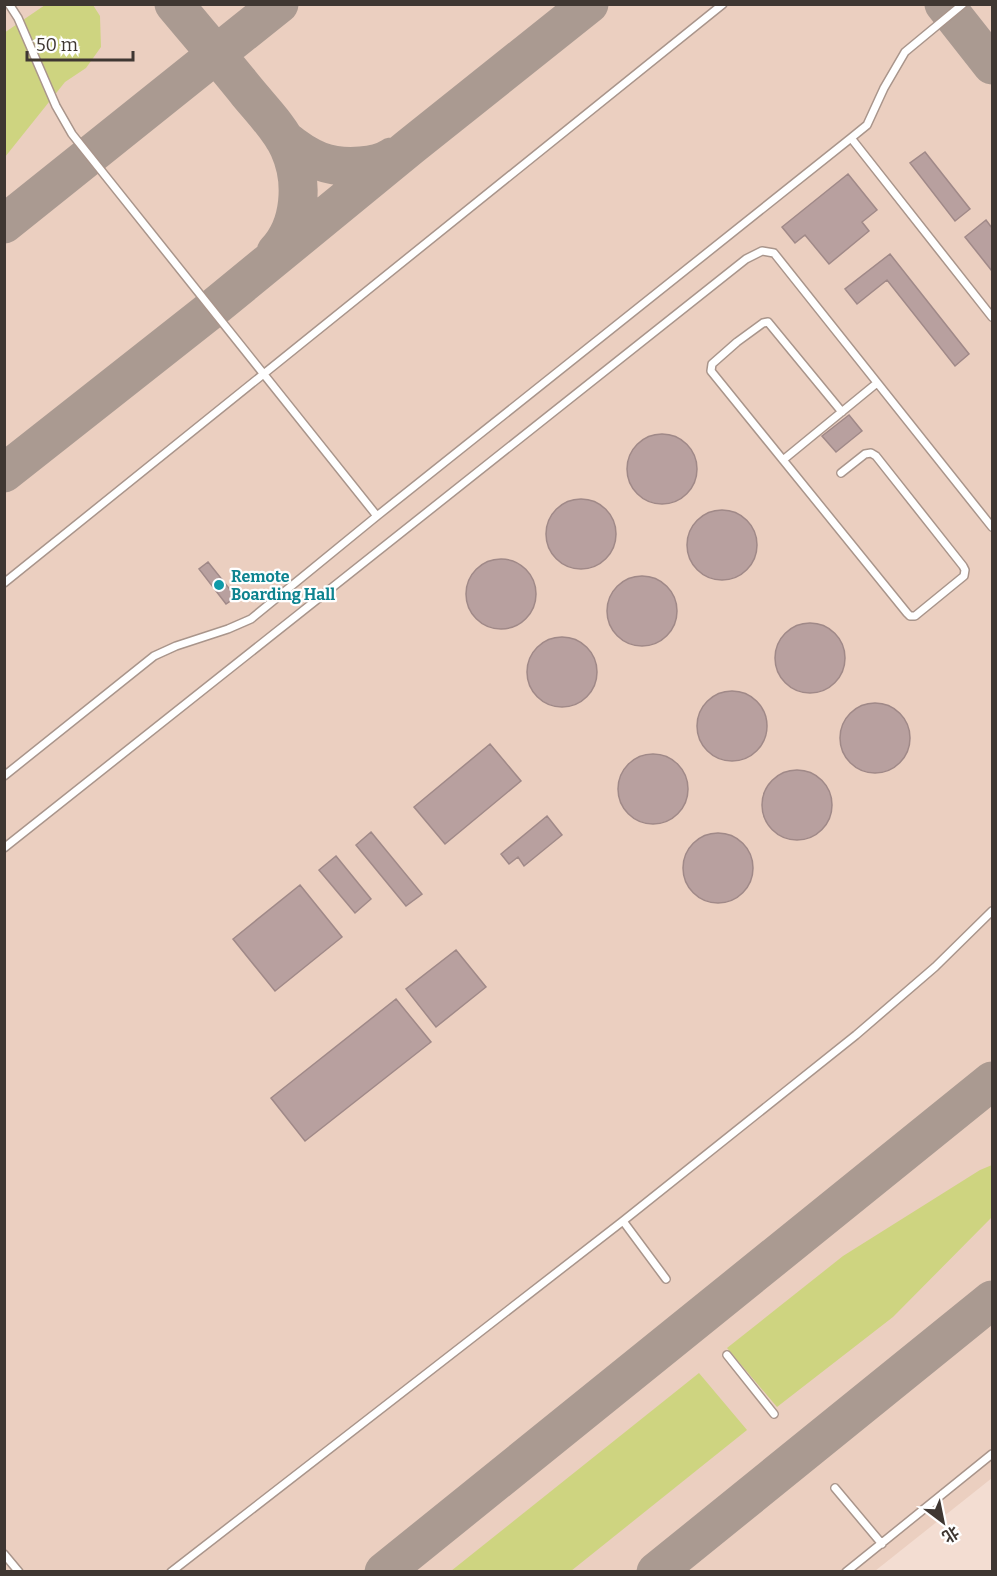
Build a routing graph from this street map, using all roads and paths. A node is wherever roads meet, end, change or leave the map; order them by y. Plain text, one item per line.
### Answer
1 (9, 4) edge
2 (723, 4) edge
3 (963, 4) edge
4 (850, 138) junction
5 (993, 317) edge
6 (264, 374) junction
7 (877, 383) junction
8 (843, 412) junction
9 (783, 460) junction
10 (842, 472) dead end
11 (377, 516) junction
12 (993, 527) edge
13 (4, 583) edge
14 (4, 776) edge
15 (4, 848) edge
16 (993, 911) edge
17 (622, 1221) junction
18 (666, 1279) dead end
19 (727, 1355) dead end
20 (774, 1414) dead end
21 (993, 1454) edge
22 (835, 1488) dead end
23 (882, 1544) junction
24 (4, 1554) edge
25 (180, 1565) junction
26 (19, 1572) edge
27 (171, 1572) edge
28 (185, 1572) edge
29 (846, 1572) edge

1 - 6 lane
2 - 6 lane
3 - 4 lane
4 - 5 lane
4 - 11 lane
6 - 11 lane
6 - 13 lane
7 - 8 lane
7 - 12 lane
7 - 15 lane
8 - 9 lane
8 - 9 lane
9 - 10 lane
11 - 14 lane
16 - 17 lane
17 - 18 lane
17 - 25 lane
19 - 20 lane
21 - 23 lane
22 - 23 lane
23 - 29 lane
24 - 26 lane
25 - 27 lane
25 - 28 lane

